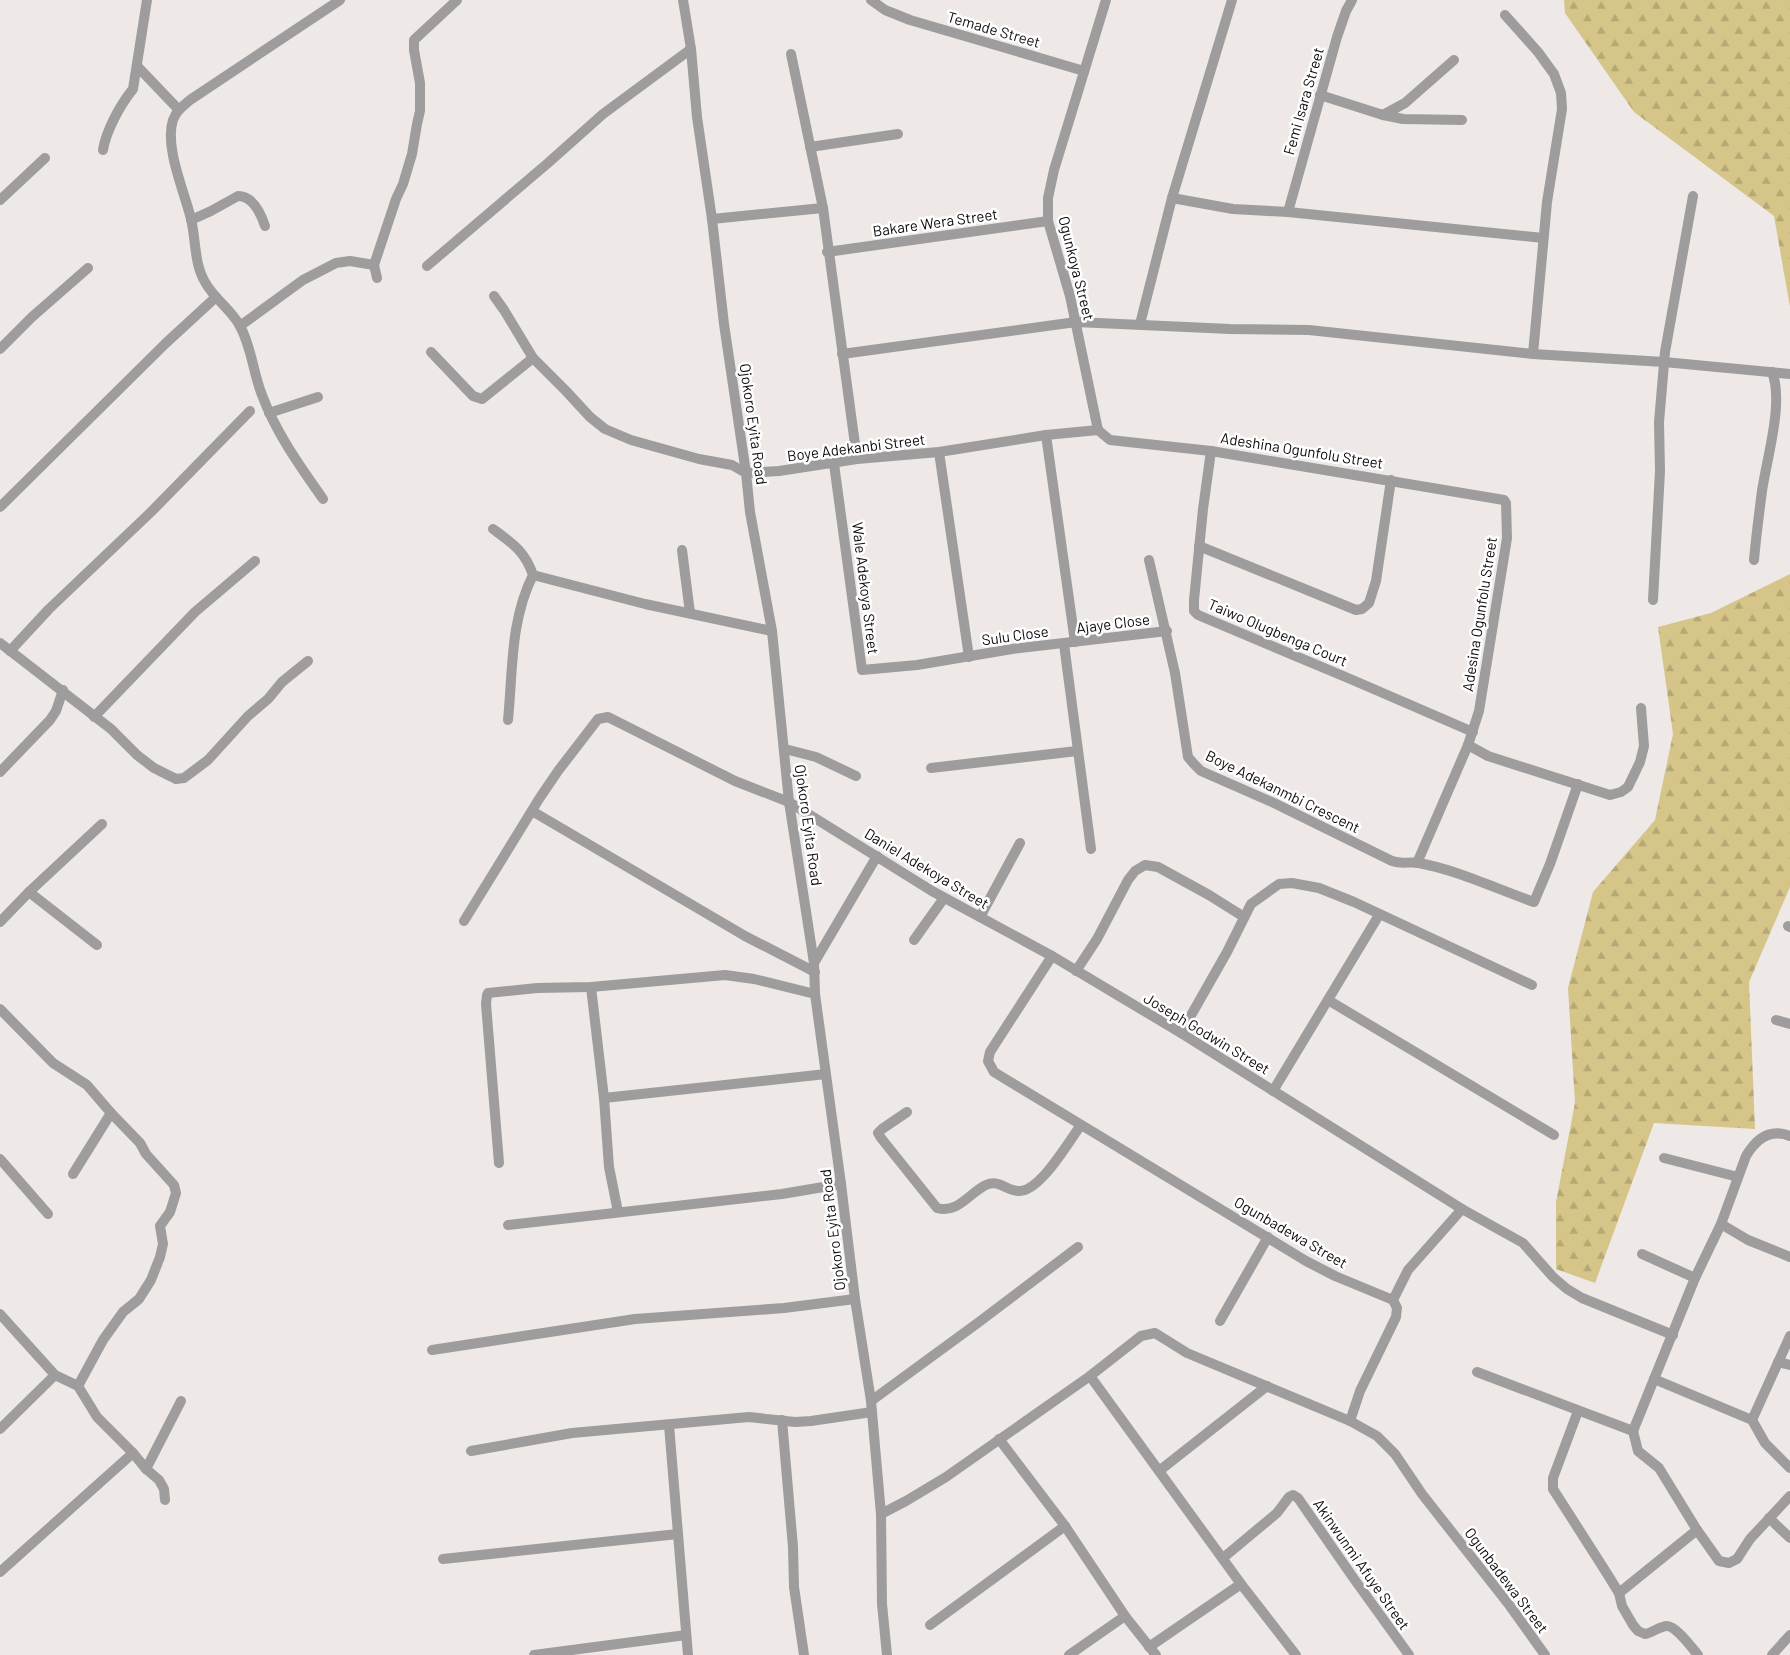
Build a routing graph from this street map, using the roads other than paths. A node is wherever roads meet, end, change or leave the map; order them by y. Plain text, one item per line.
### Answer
1 (147, 0) edge
2 (340, 0) edge
3 (457, 0) edge
4 (683, 0) edge
5 (871, 0) edge
6 (1106, 0) edge
7 (1232, 0) edge
8 (1352, 0) edge
9 (1505, 15) dead end
10 (691, 48) junction
11 (791, 54) dead end
12 (1454, 60) dead end
13 (137, 66) junction
14 (1084, 71) junction
15 (1320, 95) junction
16 (179, 110) junction
17 (1383, 115) junction
18 (1462, 120) dead end
19 (898, 134) dead end
20 (810, 147) junction
21 (104, 150) dead end
22 (45, 158) dead end
23 (1693, 196) dead end
24 (1172, 198) junction
25 (0, 200) edge
26 (822, 208) junction
27 (1288, 212) junction
28 (712, 219) junction
29 (191, 220) junction
30 (1048, 221) junction
31 (265, 226) dead end
32 (1543, 238) junction
33 (827, 252) junction
34 (374, 265) junction
35 (427, 266) dead end
36 (88, 268) dead end
37 (377, 278) dead end
38 (494, 296) dead end
39 (216, 297) junction
40 (1076, 322) junction
41 (1140, 324) junction
42 (240, 326) junction
43 (0, 350) edge
44 (431, 352) dead end
45 (842, 354) junction
46 (1533, 354) junction
47 (533, 358) junction
48 (1664, 362) junction
49 (1772, 372) junction
50 (1790, 374) edge
51 (318, 397) dead end
52 (250, 411) dead end
53 (269, 413) junction
54 (1098, 430) junction
55 (1046, 435) junction
56 (1211, 451) junction
57 (939, 452) junction
58 (857, 459) junction
59 (834, 464) junction
60 (746, 473) junction
61 (1391, 480) junction
62 (323, 499) dead end
63 (1504, 500) joint
64 (0, 507) edge
65 (493, 529) dead end
66 (1199, 546) junction
67 (682, 550) dead end
68 (1149, 560) dead end
69 (1754, 560) dead end
70 (255, 561) dead end
71 (533, 575) junction
72 (1653, 600) dead end
73 (690, 613) junction
74 (772, 631) junction
75 (1166, 631) junction
76 (1075, 642) junction
77 (0, 643) edge
78 (1064, 644) junction
79 (10, 651) junction
80 (969, 657) junction
81 (308, 661) dead end
82 (62, 690) junction
83 (1642, 708) dead end
84 (94, 717) junction
85 (508, 720) dead end
86 (1473, 732) junction
87 (1468, 745) junction
88 (784, 749) junction
89 (1077, 751) junction
90 (931, 768) dead end
91 (0, 772) edge
92 (856, 776) dead end
93 (1578, 784) junction
94 (789, 802) junction
95 (532, 811) junction
96 (102, 824) dead end
97 (1020, 843) dead end
98 (1091, 849) dead end
99 (877, 856) junction
100 (1417, 863) junction
101 (29, 892) junction
102 (944, 898) junction
103 (1379, 915) junction
104 (980, 917) junction
105 (1244, 917) junction
106 (464, 921) dead end
107 (0, 922) edge
108 (914, 940) dead end
109 (97, 945) dead end
110 (1052, 956) junction
111 (814, 968) junction
112 (1076, 971) junction
113 (1532, 985) dead end
114 (591, 987) junction
115 (816, 994) junction
116 (1328, 1000) junction
117 (0, 1009) edge
118 (1776, 1020) dead end
119 (1790, 1024) edge
120 (1181, 1033) junction
121 (826, 1074) junction
122 (1273, 1090) junction
123 (604, 1098) junction
124 (907, 1112) dead end
125 (111, 1113) junction
126 (1081, 1126) junction
127 (1554, 1135) dead end
128 (1790, 1136) edge
129 (1664, 1158) dead end
130 (0, 1160) edge
131 (499, 1163) dead end
132 (73, 1174) dead end
133 (1738, 1177) junction
134 (841, 1184) junction
135 (1462, 1209) junction
136 (618, 1212) junction
137 (48, 1214) dead end
138 (1721, 1224) junction
139 (508, 1225) dead end
140 (1268, 1237) junction
141 (1078, 1247) dead end
142 (1642, 1254) dead end
143 (1790, 1257) edge
144 (1695, 1278) junction
145 (855, 1299) junction
146 (1393, 1300) junction
147 (0, 1314) edge
148 (1220, 1321) dead end
149 (1673, 1335) junction
150 (1790, 1336) edge
151 (432, 1350) dead end
152 (1778, 1362) junction
153 (1790, 1366) edge
154 (1477, 1372) dead end
155 (55, 1375) junction
156 (1090, 1376) junction
157 (1654, 1379) junction
158 (78, 1386) junction
159 (1267, 1386) junction
160 (181, 1401) dead end
161 (871, 1401) junction
162 (1578, 1411) junction
163 (872, 1412) junction
164 (782, 1420) junction
165 (1752, 1420) junction
166 (1350, 1421) junction
167 (670, 1425) junction
168 (0, 1428) edge
169 (1633, 1431) junction
170 (999, 1439) junction
171 (471, 1451) dead end
172 (132, 1453) junction
173 (1790, 1468) edge
174 (146, 1469) junction
175 (1159, 1471) junction
176 (1790, 1496) edge
177 (165, 1500) dead end
178 (881, 1514) junction
179 (1769, 1518) junction
180 (1065, 1526) junction
181 (1698, 1530) junction
182 (678, 1534) junction
183 (1790, 1538) edge
184 (1223, 1558) junction
185 (443, 1559) dead end
186 (0, 1572) edge
187 (1241, 1584) junction
188 (1619, 1593) junction
189 (1125, 1616) junction
190 (930, 1625) dead end
191 (686, 1635) junction
192 (1790, 1635) edge
193 (1152, 1651) edge
194 (578, 1652) edge
195 (534, 1655) edge
196 (688, 1655) edge
197 (804, 1655) edge
198 (887, 1655) edge
199 (1069, 1655) edge
200 (1296, 1655) edge
201 (1408, 1655) edge
202 (1546, 1655) edge
203 (1698, 1655) edge
204 (1772, 1655) edge

1 - 13 street
2 - 16 street
3 - 34 street
4 - 10 street, Ojokoro Eyita Road
5 - 14 street, Temade Street
6 - 14 street, Ogunkoya Street
7 - 24 street
8 - 15 street, Femi Isara Street
9 - 32 street
10 - 28 street, Ojokoro Eyita Road
10 - 35 street
11 - 20 street
12 - 17 street
13 - 16 street
13 - 21 street
14 - 30 street, Ogunkoya Street
15 - 17 street
15 - 27 street, Femi Isara Street
16 - 29 street
17 - 18 street
19 - 20 street
20 - 26 street
22 - 25 street
23 - 48 street
24 - 27 street
24 - 41 street
26 - 28 street
26 - 33 street
27 - 32 street
28 - 60 street, Ojokoro Eyita Road
29 - 31 street
29 - 39 street
30 - 33 street, Bakare Wera Street
30 - 40 street, Ogunkoya Street
32 - 46 street
33 - 45 street
34 - 37 street
34 - 42 street
36 - 43 street
38 - 47 street
39 - 42 street
39 - 64 street
40 - 41 street
40 - 45 street
40 - 54 street, Ogunkoya Street
41 - 46 street
42 - 53 street
44 - 47 street
45 - 58 street
46 - 48 street
47 - 60 street
48 - 49 street
48 - 72 street
49 - 50 street
49 - 69 street
51 - 53 street
52 - 79 street
53 - 62 street
54 - 55 street, Boye Adekanbi Street
54 - 56 street, Adeshina Ogunfolu Street
55 - 57 street, Boye Adekanbi Street
55 - 76 street
56 - 61 street, Adeshina Ogunfolu Street
56 - 66 street, Taiwo Olugbenga Court
57 - 58 street, Boye Adekanbi Street
57 - 80 street
58 - 59 street, Boye Adekanbi Street
59 - 60 street, Boye Adekanbi Street
59 - 80 street, Wale Adekoya Street
60 - 74 street, Ojokoro Eyita Road
61 - 63 street, Adeshina Ogunfolu Street
61 - 66 street
63 - 86 street, Adesina Ogunfolu Street
65 - 71 street
66 - 86 street, Taiwo Olugbenga Court
67 - 73 street
68 - 75 street, Boye Adekanmbi Crescent
70 - 84 street
71 - 73 street
71 - 85 street
73 - 74 street
74 - 88 street, Ojokoro Eyita Road
75 - 76 street, Ajaye Close
75 - 100 street, Boye Adekanmbi Crescent
76 - 78 street, Ajaye Close
77 - 79 street
78 - 80 street, Sulu Close
78 - 89 street
79 - 82 street
81 - 84 street
82 - 84 street
82 - 91 street
83 - 93 street
86 - 87 street, Adesina Ogunfolu Street
87 - 93 street
87 - 100 street, Adesina Ogunfolu Street
88 - 92 street
88 - 94 street, Ojokoro Eyita Road
89 - 90 street
89 - 98 street
93 - 100 street, Boye Adekanmbi Crescent
94 - 95 street, Daniel Adekoya Street
94 - 99 street, Daniel Adekoya Street
94 - 111 street, Ojokoro Eyita Road
95 - 106 street
95 - 111 street
96 - 101 street
97 - 104 street
99 - 102 street, Daniel Adekoya Street
99 - 111 street
101 - 107 street
101 - 109 street
102 - 104 street, Daniel Adekoya Street
102 - 108 street
103 - 105 street
103 - 113 street
103 - 116 street, Joseph Godwin Street
104 - 110 street, Daniel Adekoya Street
105 - 112 street
105 - 120 street
110 - 112 street, Joseph Godwin Street
110 - 126 street, Ogunbadewa Street
111 - 115 street, Ojokoro Eyita Road
112 - 120 street, Joseph Godwin Street
114 - 115 street
114 - 123 street
114 - 131 street
115 - 121 street, Ojokoro Eyita Road
116 - 122 street, Joseph Godwin Street
116 - 127 street
117 - 125 street
118 - 119 street
120 - 122 street, Joseph Godwin Street
121 - 123 street
121 - 134 street, Ojokoro Eyita Road
122 - 135 street
123 - 136 street
124 - 126 street
125 - 132 street
125 - 158 street
126 - 140 street, Ogunbadewa Street
128 - 133 street
129 - 133 street
130 - 137 street
133 - 138 street
134 - 136 street
134 - 145 street, Ojokoro Eyita Road
135 - 146 street
135 - 149 street
136 - 139 street
138 - 143 street
138 - 144 street
140 - 146 street, Ogunbadewa Street
140 - 148 street
141 - 161 street
142 - 144 street
144 - 149 street
145 - 151 street
145 - 161 street, Ojokoro Eyita Road
146 - 166 street
147 - 155 street
149 - 157 street
150 - 152 street
152 - 153 street
152 - 165 street
154 - 162 street
155 - 158 street
155 - 168 street
156 - 159 street, Ogunbadewa Street
156 - 170 street, Ogunbadewa Street
156 - 175 street
157 - 165 street
157 - 169 street
158 - 172 street
159 - 166 street, Ogunbadewa Street
159 - 175 street
160 - 174 street
161 - 163 street, Ojokoro Eyita Road
162 - 169 street
162 - 188 street
163 - 164 street
163 - 178 street, Ojokoro Eyita Road
164 - 167 street
164 - 197 street
165 - 173 street
166 - 202 street, Ogunbadewa Street
167 - 171 street
167 - 182 street
169 - 181 street
170 - 178 street, Ogunbadewa Street
170 - 180 street
172 - 174 street
172 - 186 street
174 - 177 street
175 - 184 street
176 - 179 street
178 - 198 street, Ojokoro Eyita Road
179 - 181 street
179 - 183 street
180 - 189 street
180 - 190 street
181 - 188 street
182 - 185 street
182 - 191 street
184 - 187 street
184 - 201 street, Akinwunmi Afuye Street
187 - 193 street
187 - 200 street
188 - 203 street
189 - 193 street
189 - 199 street
191 - 194 street
191 - 196 street
192 - 204 street
194 - 195 street

